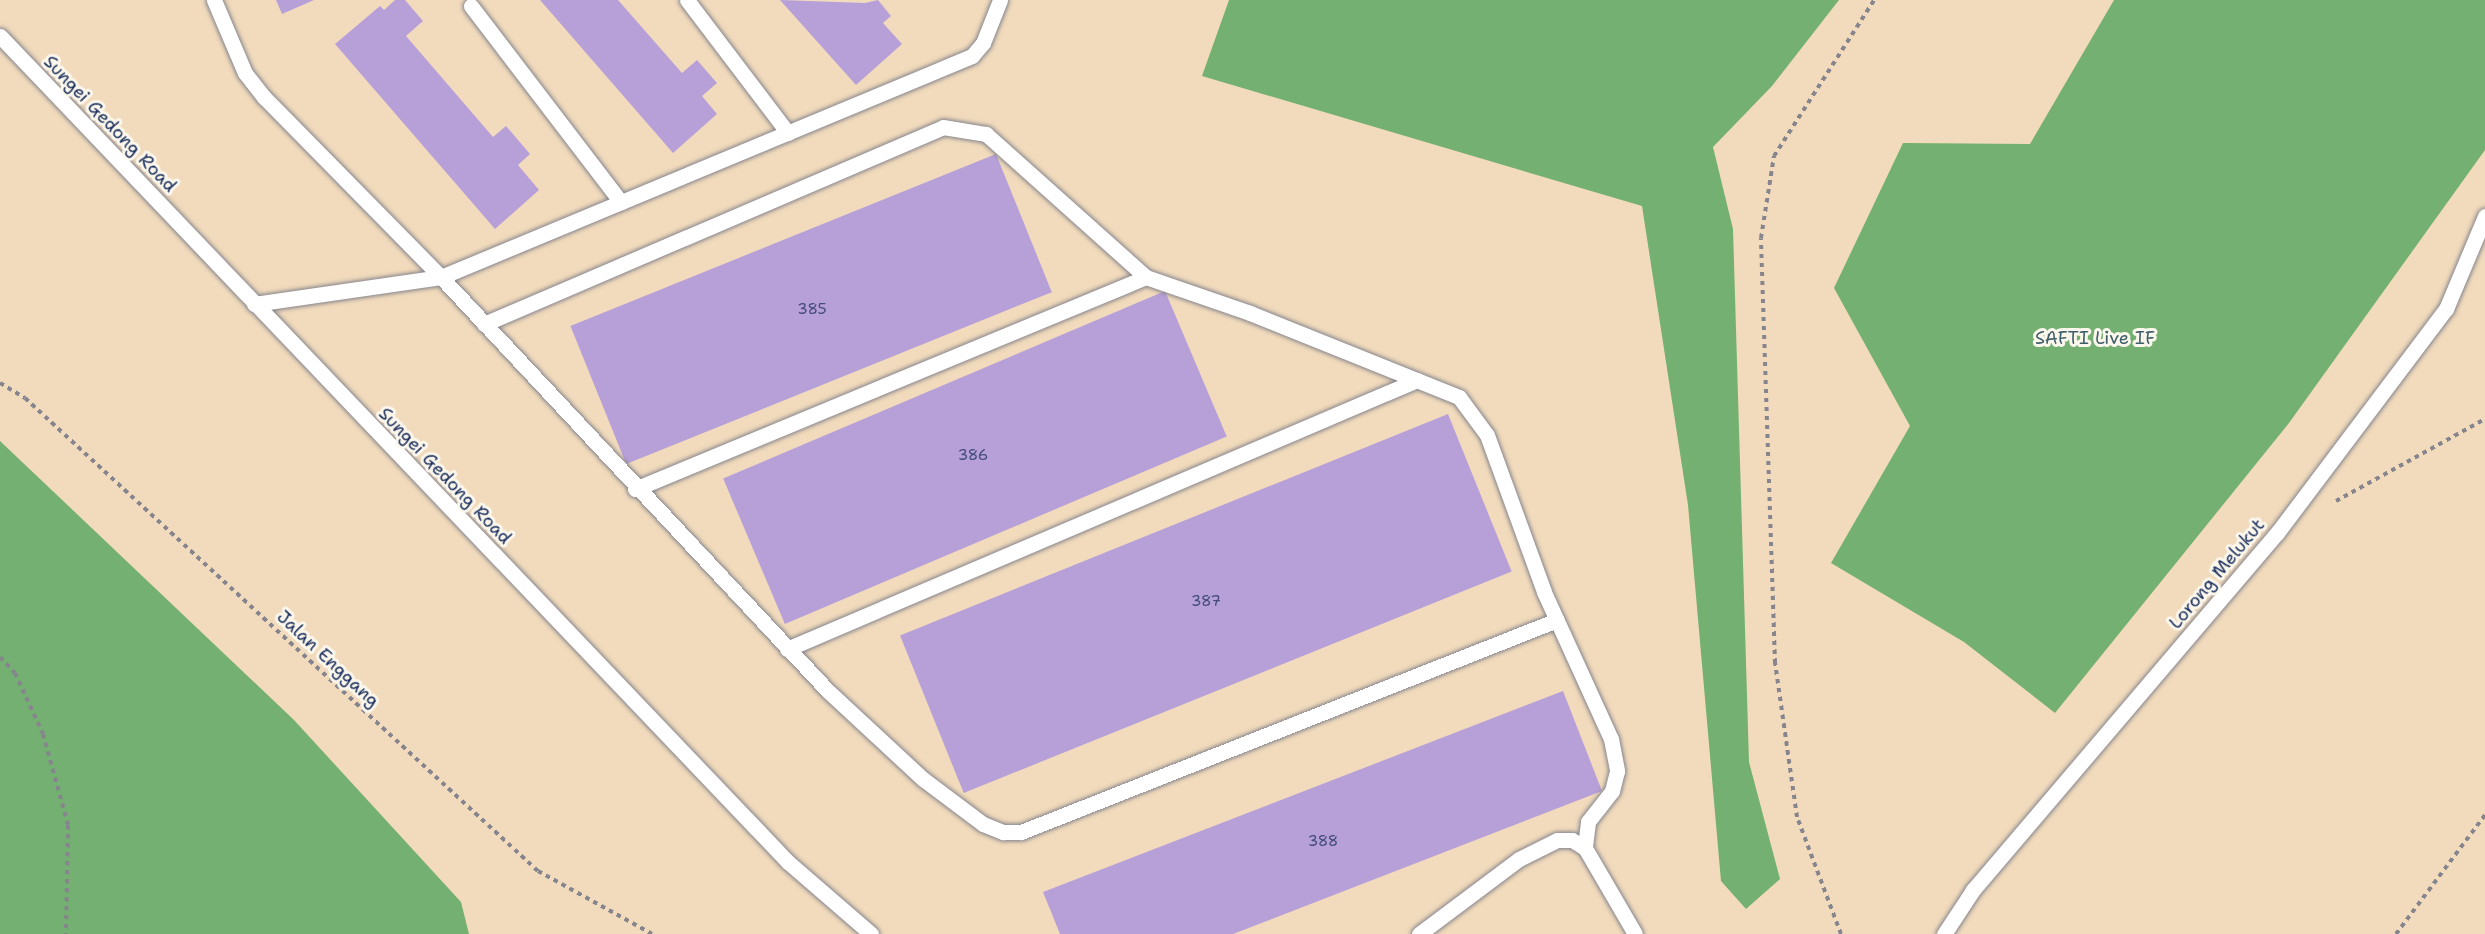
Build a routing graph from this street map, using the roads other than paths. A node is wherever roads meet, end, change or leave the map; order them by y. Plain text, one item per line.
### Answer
1 (214, 0) edge
2 (687, 0) edge
3 (1000, 0) edge
4 (471, 6) dead end
5 (0, 36) edge
6 (788, 133) junction
7 (621, 202) junction
8 (2485, 216) edge
9 (441, 277) junction
10 (1146, 277) junction
11 (254, 304) junction
12 (484, 324) junction
13 (1417, 380) junction
14 (635, 489) junction
15 (1557, 620) junction
16 (787, 649) junction
17 (1586, 848) junction
18 (871, 934) edge
19 (1419, 934) edge
20 (1635, 934) edge
21 (1944, 934) edge

1 - 9 lane
2 - 6 lane
3 - 6 lane
4 - 7 lane
5 - 11 lane, Sungei Gedong Road
6 - 7 lane
7 - 9 lane
8 - 21 lane, Lorong Melukut
9 - 11 lane
9 - 12 lane
10 - 12 lane
10 - 13 lane
10 - 14 lane
11 - 18 lane, Sungei Gedong Road
12 - 14 lane
13 - 15 lane
13 - 16 lane
14 - 16 lane
15 - 16 lane
15 - 17 lane
17 - 19 lane
17 - 20 lane

